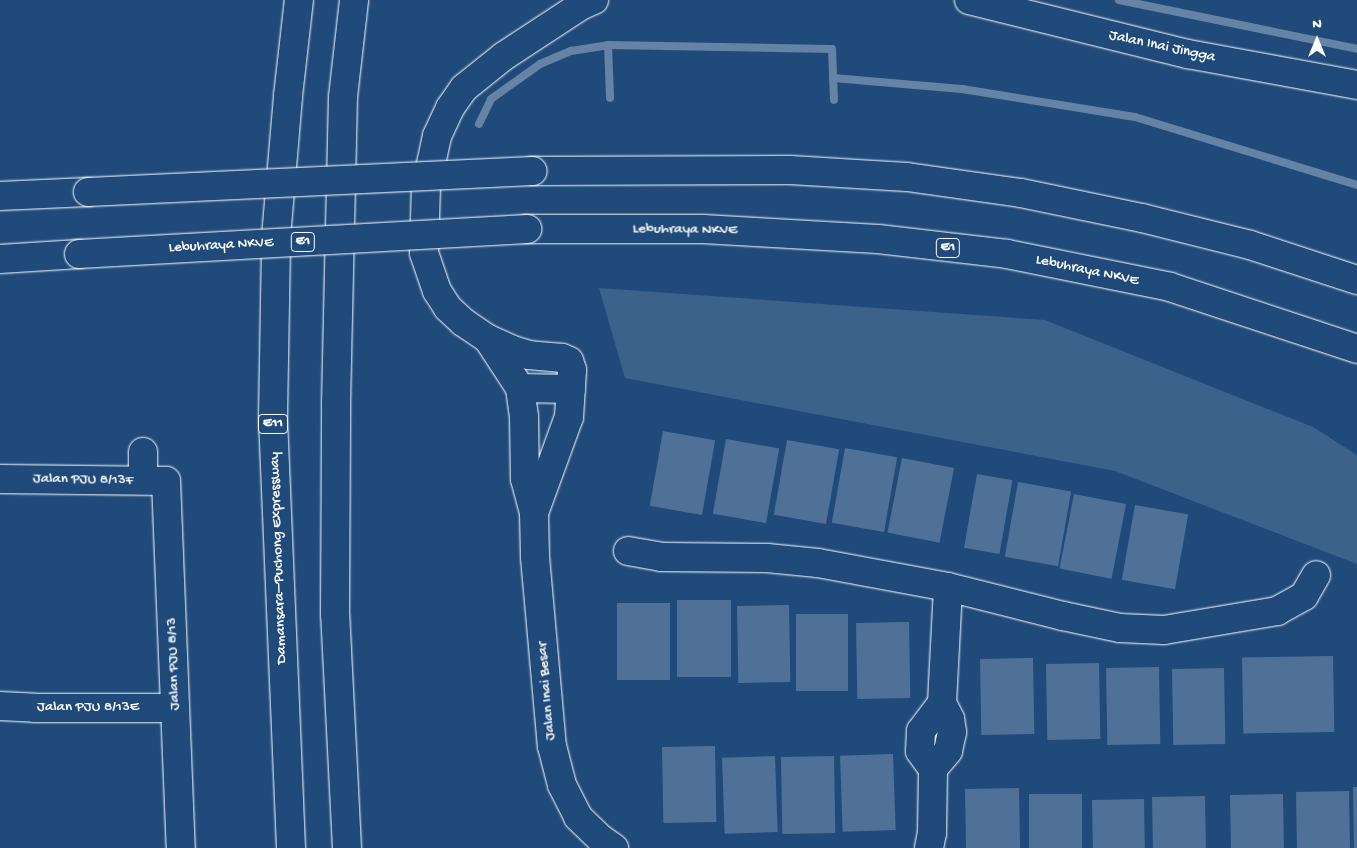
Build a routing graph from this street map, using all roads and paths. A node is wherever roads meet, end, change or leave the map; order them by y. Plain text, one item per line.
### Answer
1 (299, 0) edge
2 (354, 0) edge
3 (969, 0) edge
4 (586, 2) edge
5 (1357, 85) edge
6 (0, 196) edge
7 (0, 259) edge
8 (1357, 280) edge
9 (488, 339) junction
10 (1357, 349) edge
11 (520, 388) junction
12 (571, 389) junction
13 (143, 452) dead end
14 (0, 479) edge
15 (154, 481) junction
16 (534, 513) junction
17 (628, 551) dead end
18 (1316, 576) dead end
19 (948, 587) junction
20 (0, 706) edge
21 (176, 708) junction
22 (600, 845) edge
23 (181, 848) edge
24 (291, 848) edge
25 (347, 848) edge
26 (929, 848) edge

1 - 24 main road, Damansara–Puchong Expressway / E11
2 - 25 main road
3 - 5 main road, Jalan Inai Jingga
4 - 9 main road
6 - 8 main road, bridge
7 - 10 main road, Lebuhraya NKVE / E1, bridge
9 - 11 main road
9 - 12 main road
11 - 12 main road
11 - 16 main road
12 - 16 main road
13 - 15 main road, Jalan PJU 8/13
14 - 15 main road, Jalan PJU 8/13F
15 - 21 main road, Jalan PJU 8/13
16 - 22 main road, Jalan Inai Besar
17 - 19 main road
18 - 19 main road
19 - 26 main road
20 - 21 main road, Jalan PJU 8/13E
21 - 23 main road, Jalan PJU 8/13

